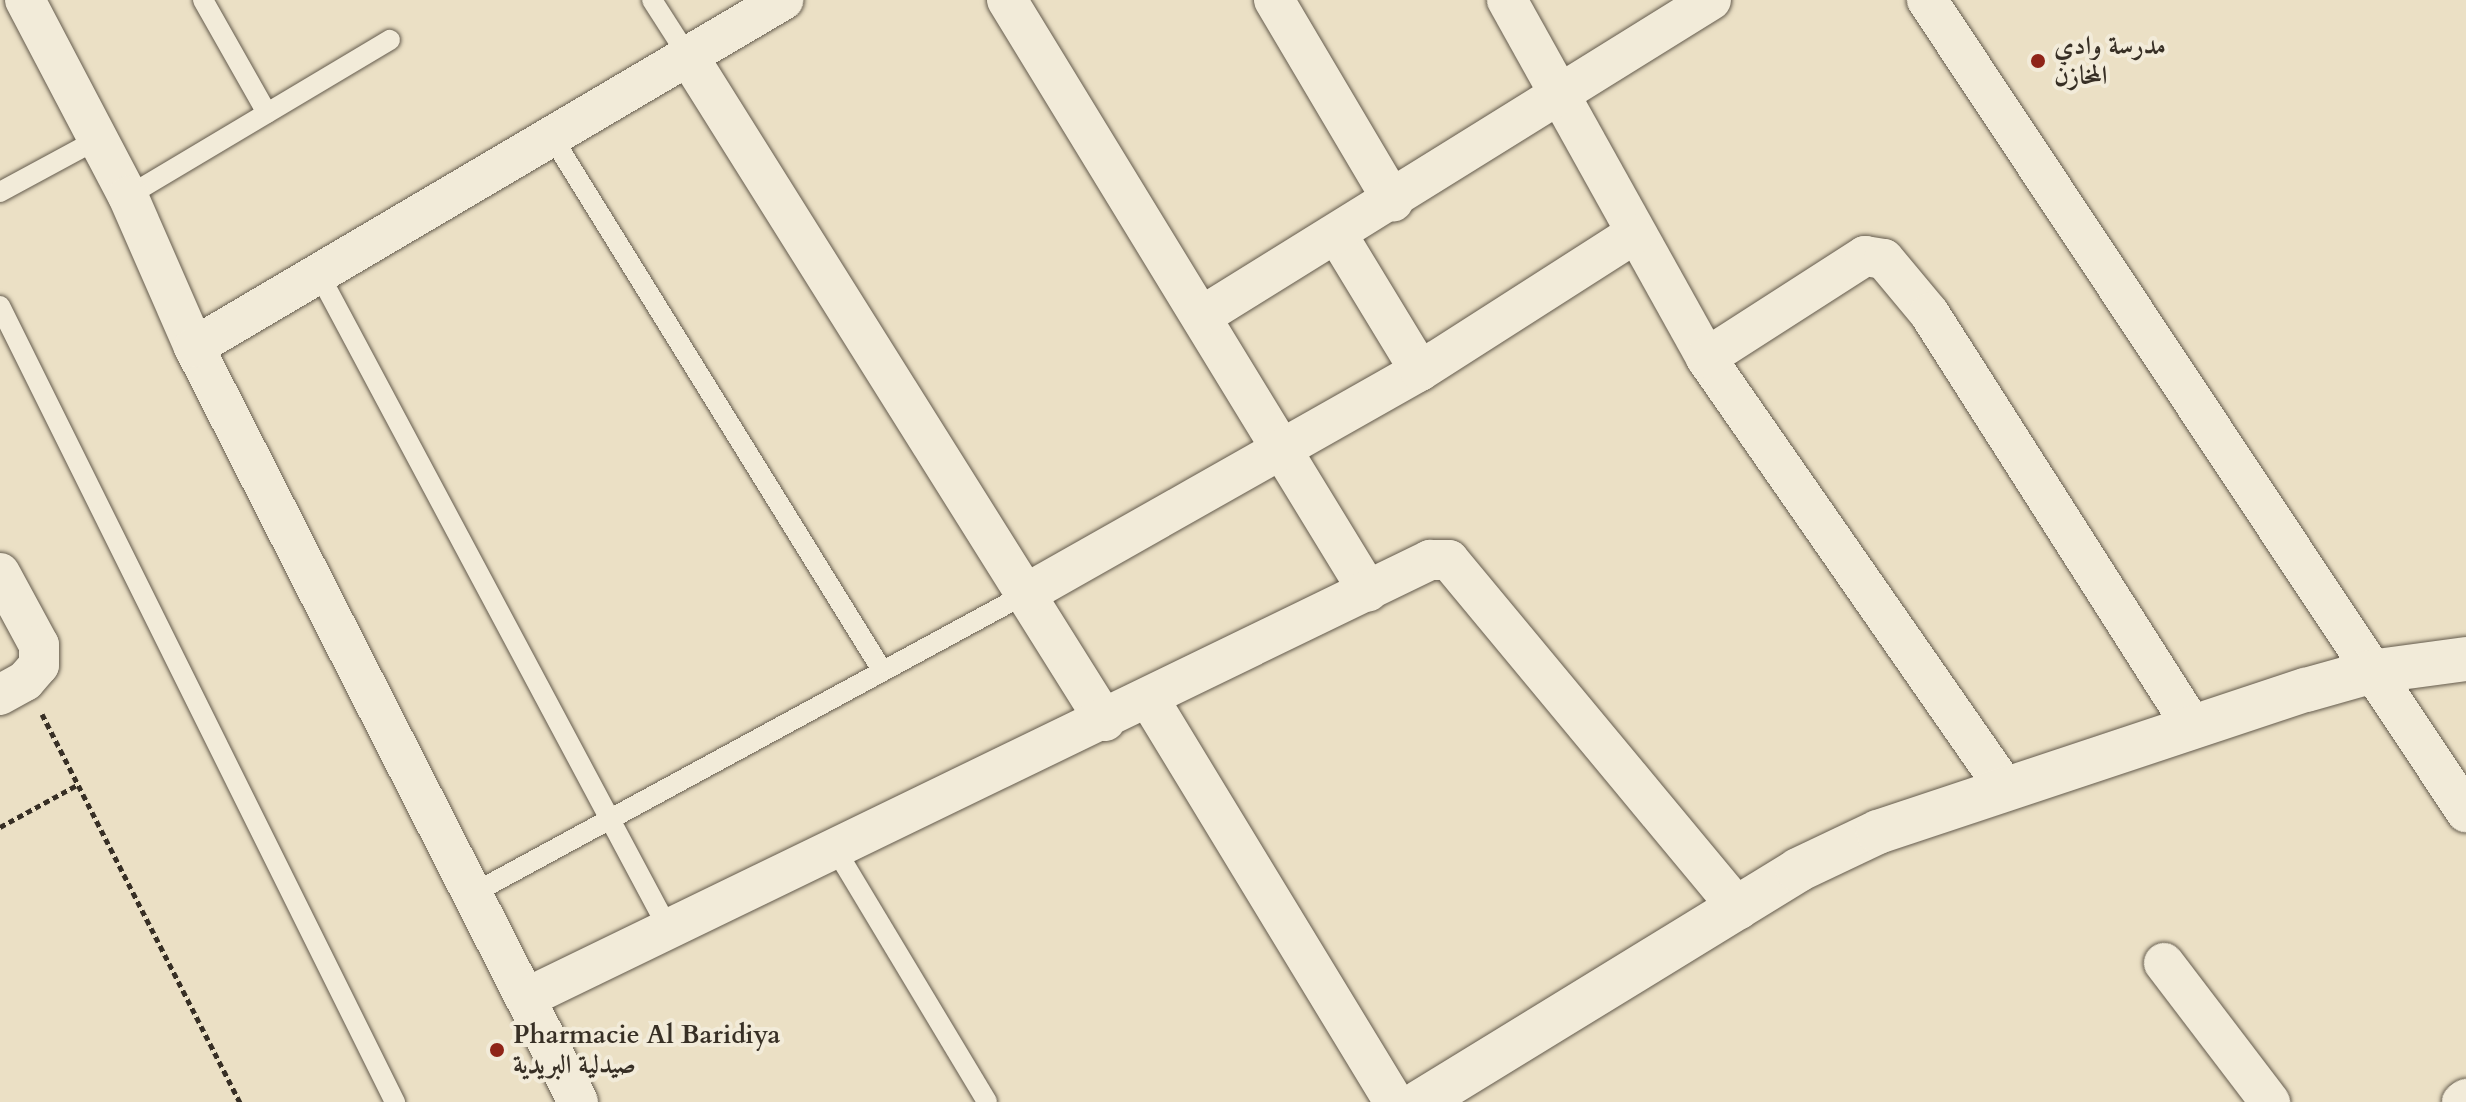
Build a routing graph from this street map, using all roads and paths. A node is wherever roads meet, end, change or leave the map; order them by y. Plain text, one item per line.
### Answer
1 (25, 0) edge
2 (203, 0) edge
3 (652, 0) edge
4 (783, 0) edge
5 (1007, 0) edge
6 (1274, 0) edge
7 (1507, 0) edge
8 (1927, 0) edge
9 (1694, 4) edge
10 (390, 40) dead end
11 (688, 56) junction
12 (1560, 96) junction
13 (267, 113) junction
14 (552, 137) junction
15 (98, 139) junction
16 (0, 192) edge
17 (128, 196) junction
18 (1393, 201) junction
19 (1634, 234) junction
20 (1338, 236) junction
21 (320, 276) junction
22 (0, 306) edge
23 (1202, 316) junction
24 (194, 347) junction
25 (1706, 358) junction
26 (1420, 371) junction
27 (1282, 452) junction
28 (0, 573) edge
29 (1368, 591) junction
30 (1029, 592) junction
31 (2466, 659) edge
32 (882, 670) junction
33 (2370, 672) junction
34 (13, 688) edge
35 (1149, 699) junction
36 (1105, 721) junction
37 (2193, 728) junction
38 (77, 785) junction
39 (2005, 788) junction
40 (2466, 812) edge
41 (611, 821) junction
42 (0, 827) edge
43 (834, 847) junction
44 (472, 894) junction
45 (1739, 909) junction
46 (668, 928) junction
47 (2164, 963) dead end
48 (526, 998) junction
49 (240, 1102) edge
50 (395, 1102) edge
51 (578, 1102) edge
52 (987, 1102) edge
53 (1394, 1102) edge
54 (1420, 1102) edge
55 (2270, 1102) edge

1 - 15 street
2 - 13 lane
3 - 11 lane
4 - 11 street
5 - 23 street
6 - 18 street
7 - 12 street
8 - 33 street
9 - 12 street
10 - 13 lane
11 - 14 street
11 - 30 street
12 - 18 street
12 - 19 street
13 - 17 lane
14 - 21 street
14 - 32 lane
15 - 16 lane
15 - 17 street
17 - 24 street
18 - 20 street
19 - 25 street
19 - 26 street
20 - 23 street
20 - 26 street
21 - 24 street
21 - 41 lane
22 - 50 lane
23 - 27 street
24 - 44 street
25 - 37 street
25 - 39 street
26 - 27 street
27 - 29 street
27 - 30 street
28 - 34 street
29 - 35 street
29 - 45 street
30 - 32 lane
30 - 36 street
31 - 33 street
32 - 41 lane
33 - 37 street
33 - 40 street
34 - 38 path
35 - 36 street
35 - 53 street
36 - 43 street
37 - 39 street
38 - 42 path
38 - 49 path
39 - 45 street
41 - 44 lane
41 - 46 lane
43 - 46 street
43 - 52 lane
44 - 48 street
45 - 54 street
46 - 48 street
47 - 55 street
48 - 51 street

